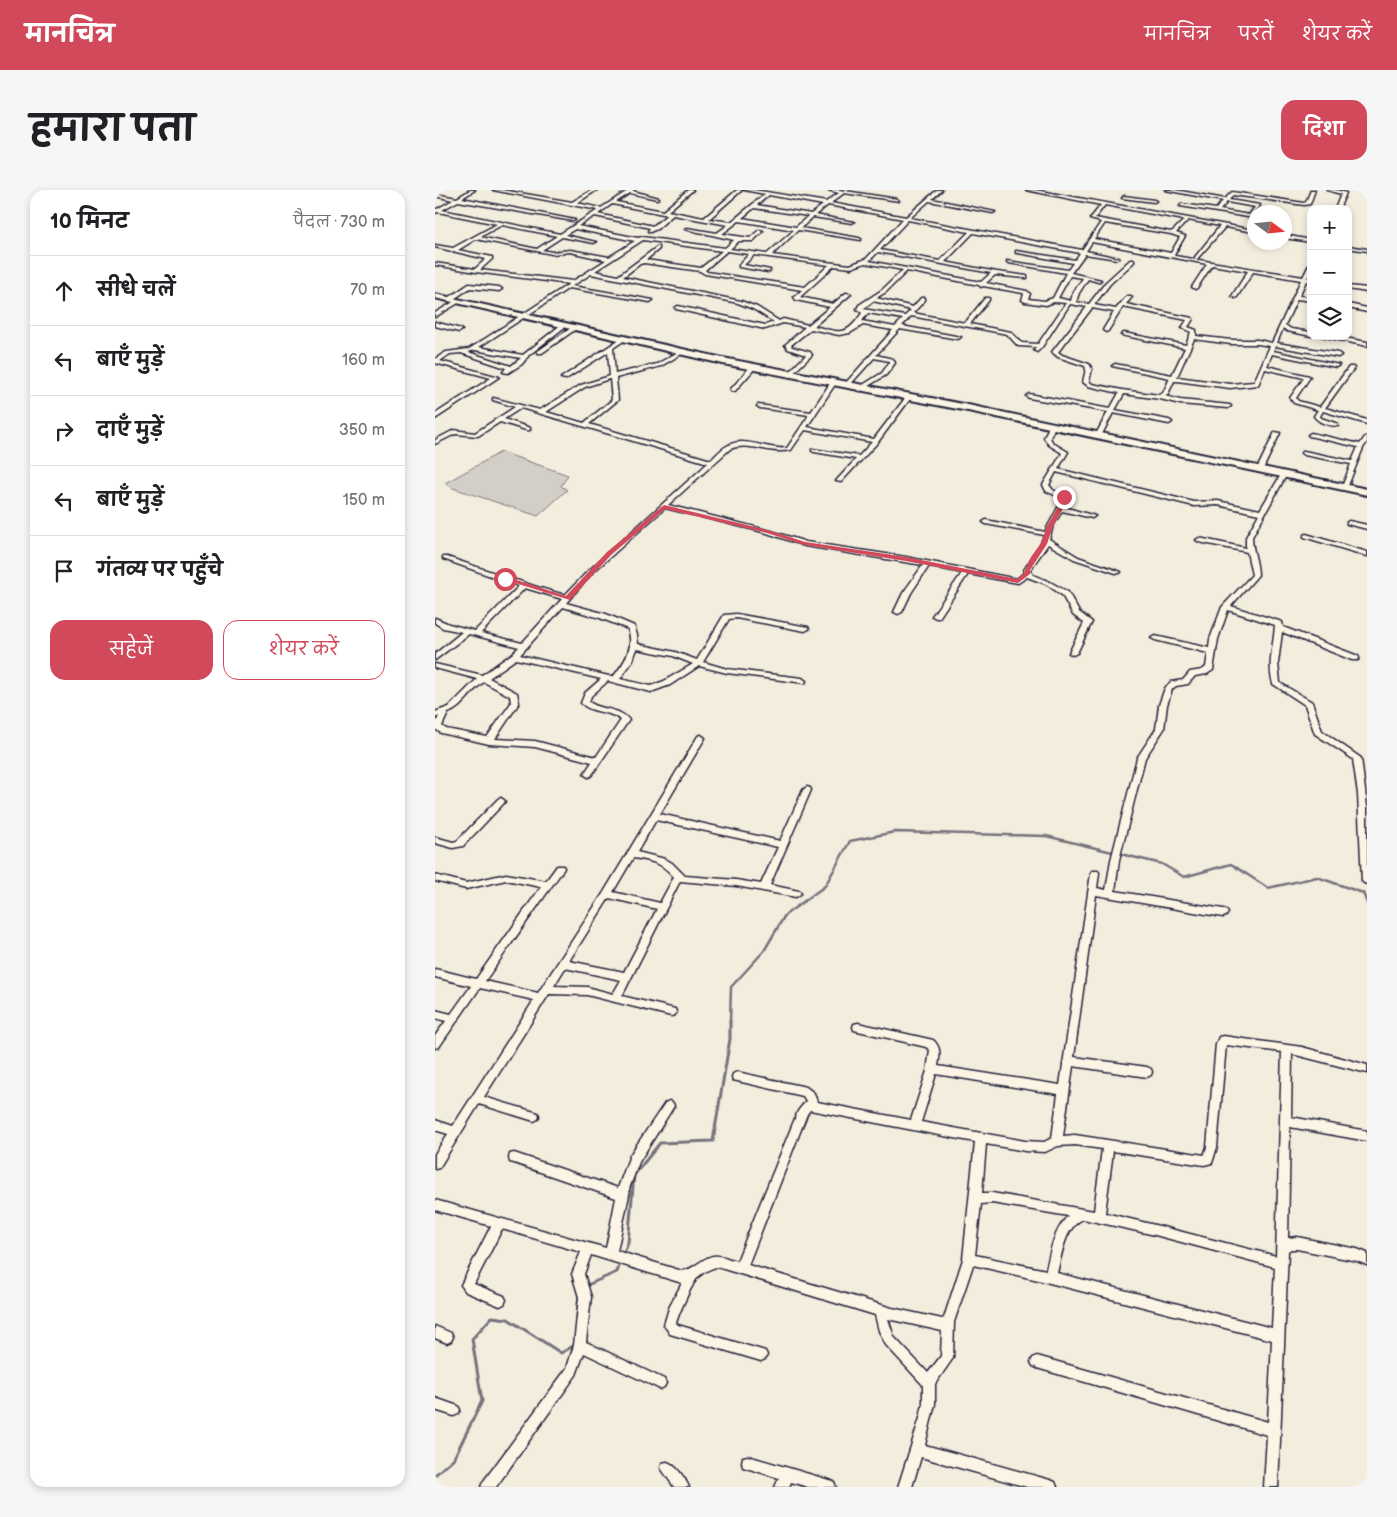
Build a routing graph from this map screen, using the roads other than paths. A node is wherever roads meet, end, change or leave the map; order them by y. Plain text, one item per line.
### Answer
1 (473, 190) edge
2 (495, 190) edge
3 (595, 190) edge
4 (691, 190) edge
5 (740, 190) edge
6 (746, 190) edge
7 (830, 190) edge
8 (940, 190) edge
9 (1028, 190) edge
10 (1128, 190) edge
11 (1167, 190) edge
12 (1205, 190) edge
13 (1313, 190) edge
14 (1329, 190) edge
15 (630, 191) edge
16 (1041, 191) edge
17 (843, 192) junction
18 (768, 194) junction
19 (435, 195) edge
20 (1203, 196) junction
21 (1124, 197) junction
22 (657, 198) dead end
23 (457, 199) junction
24 (1185, 199) dead end
25 (897, 200) dead end
26 (929, 200) junction
27 (1226, 200) junction
28 (1155, 201) dead end
29 (612, 203) junction
30 (828, 203) junction
31 (1105, 203) junction
32 (573, 204) junction
33 (1182, 204) junction
34 (1253, 205) edge
35 (1339, 205) edge
36 (753, 206) junction
37 (1117, 206) junction
38 (601, 209) junction
39 (436, 211) edge
40 (1217, 211) junction
41 (993, 212) dead end
42 (663, 213) junction
43 (593, 214) junction
44 (671, 214) junction
45 (812, 215) junction
46 (1247, 216) edge
47 (1174, 217) junction
48 (738, 219) junction
49 (906, 219) junction
50 (1187, 219) junction
51 (573, 220) dead end
52 (704, 220) junction
53 (1103, 221) junction
54 (852, 222) dead end
55 (502, 223) junction
56 (732, 224) junction
57 (1223, 226) junction
58 (573, 227) junction
59 (655, 228) junction
60 (798, 228) junction
61 (687, 229) dead end
62 (1247, 230) edge
63 (761, 231) dead end
64 (971, 232) junction
65 (1130, 232) dead end
66 (1172, 233) junction
67 (561, 235) junction
68 (718, 235) junction
69 (1292, 237) edge
70 (476, 238) junction
71 (641, 239) junction
72 (737, 239) junction
73 (859, 239) dead end
74 (1091, 240) junction
75 (1307, 240) edge
76 (1180, 241) junction
77 (594, 242) dead end
78 (435, 246) edge
79 (657, 248) dead end
80 (1352, 248) edge
81 (454, 250) junction
82 (538, 250) junction
83 (723, 250) junction
84 (1367, 250) edge
85 (878, 251) junction
86 (1018, 252) dead end
87 (1083, 252) junction
88 (752, 254) junction
89 (1172, 254) junction
90 (768, 256) junction
91 (781, 258) junction
92 (1117, 258) dead end
93 (1197, 258) dead end
94 (610, 259) junction
95 (1131, 261) dead end
96 (640, 262) junction
97 (866, 262) junction
98 (942, 262) junction
99 (1009, 262) dead end
100 (1076, 262) junction
101 (435, 264) edge
102 (1210, 264) junction
103 (832, 265) junction
104 (702, 270) junction
105 (906, 270) junction
106 (476, 271) junction
107 (767, 271) junction
108 (1251, 271) junction
109 (591, 272) junction
110 (994, 273) junction
111 (1069, 273) junction
112 (1025, 277) dead end
113 (619, 278) junction
114 (1086, 278) junction
115 (1098, 280) dead end
116 (1307, 280) edge
117 (1307, 281) edge
118 (756, 282) junction
119 (571, 285) junction
120 (981, 285) junction
121 (1195, 287) dead end
122 (1352, 288) edge
123 (499, 289) dead end
124 (805, 289) junction
125 (1367, 290) edge
126 (848, 294) dead end
127 (435, 296) edge
128 (1235, 296) dead end
129 (1295, 296) junction
130 (1129, 297) dead end
131 (1307, 298) edge
132 (872, 299) junction
133 (923, 299) dead end
134 (649, 300) dead end
135 (987, 300) dead end
136 (1055, 300) junction
137 (453, 301) junction
138 (1071, 302) junction
139 (1123, 305) junction
140 (835, 306) junction
141 (1089, 306) junction
142 (1352, 307) edge
143 (678, 308) dead end
144 (1367, 310) edge
145 (865, 311) junction
146 (1117, 311) junction
147 (910, 314) junction
148 (435, 315) edge
149 (523, 316) junction
150 (778, 322) junction
151 (435, 324) edge
152 (857, 324) junction
153 (967, 324) junction
154 (1282, 325) junction
155 (569, 327) junction
156 (810, 327) junction
157 (897, 328) junction
158 (459, 330) dead end
159 (1106, 330) dead end
160 (1307, 333) edge
161 (1124, 335) dead end
162 (958, 337) dead end
163 (1193, 337) junction
164 (623, 339) junction
165 (1346, 340) edge
166 (1273, 344) junction
167 (1367, 344) edge
168 (1040, 346) junction
169 (1188, 347) junction
170 (474, 348) junction
171 (610, 348) junction
172 (460, 351) junction
173 (540, 352) dead end
174 (682, 352) junction
175 (1036, 352) dead end
176 (1270, 352) junction
177 (1338, 355) dead end
178 (872, 356) junction
179 (525, 357) junction
180 (436, 361) edge
181 (1336, 365) dead end
182 (1115, 366) dead end
183 (753, 367) junction
184 (1264, 367) junction
185 (1351, 368) dead end
186 (509, 370) junction
187 (789, 375) junction
188 (496, 377) junction
189 (611, 377) junction
190 (564, 378) dead end
191 (1173, 378) junction
192 (833, 383) junction
193 (846, 386) junction
194 (860, 389) junction
195 (733, 390) dead end
196 (1122, 392) junction
197 (1029, 396) dead end
198 (1160, 397) junction
199 (908, 398) junction
200 (495, 399) dead end
201 (520, 406) junction
202 (760, 406) dead end
203 (1227, 406) dead end
204 (1324, 409) junction
205 (541, 412) junction
206 (1111, 412) junction
207 (813, 414) junction
208 (436, 415) edge
209 (499, 420) junction
210 (1169, 422) dead end
211 (1367, 422) edge
212 (585, 425) junction
213 (1336, 425) dead end
214 (1052, 426) junction
215 (804, 428) junction
216 (528, 429) dead end
217 (1277, 433) dead end
218 (1311, 435) dead end
219 (1098, 436) junction
220 (1367, 438) edge
221 (437, 439) edge
222 (876, 441) junction
223 (1362, 446) junction
224 (814, 450) dead end
225 (1303, 453) dead end
226 (859, 458) junction
227 (713, 462) junction
228 (1355, 463) junction
229 (1260, 469) junction
230 (1054, 470) junction
231 (1284, 474) junction
232 (839, 481) dead end
233 (1345, 487) junction
234 (1367, 492) edge
235 (664, 506) junction
236 (1060, 508) junction
237 (1263, 513) junction
238 (1092, 516) dead end
239 (986, 522) dead end
240 (1349, 523) dead end
241 (1367, 527) edge
242 (1306, 536) dead end
243 (1046, 537) junction
244 (1199, 540) dead end
245 (1251, 551) junction
246 (1367, 554) edge
247 (445, 558) dead end
248 (928, 563) junction
249 (966, 571) junction
250 (1118, 572) dead end
251 (1027, 574) junction
252 (524, 585) junction
253 (567, 598) junction
254 (560, 604) junction
255 (1226, 607) junction
256 (898, 612) dead end
257 (936, 616) dead end
258 (435, 620) edge
259 (1279, 628) junction
260 (805, 629) dead end
261 (467, 632) junction
262 (476, 634) junction
263 (1155, 638) dead end
264 (524, 646) junction
265 (634, 646) junction
266 (1211, 651) junction
267 (1073, 653) dead end
268 (515, 656) junction
269 (435, 658) edge
270 (1355, 658) dead end
271 (699, 663) junction
272 (435, 666) edge
273 (483, 678) junction
274 (611, 679) junction
275 (802, 681) dead end
276 (445, 712) junction
277 (435, 715) edge
278 (437, 728) edge
279 (701, 738) dead end
280 (489, 741) junction
281 (597, 760) junction
282 (588, 774) dead end
283 (807, 790) dead end
284 (1364, 794) edge
285 (501, 801) dead end
286 (654, 816) junction
287 (435, 840) edge
288 (783, 845) junction
289 (631, 854) junction
290 (560, 868) dead end
291 (1095, 873) dead end
292 (678, 877) junction
293 (435, 878) edge
294 (1367, 881) edge
295 (548, 885) junction
296 (764, 888) junction
297 (1092, 891) junction
298 (796, 893) dead end
299 (607, 894) junction
300 (1110, 894) junction
301 (663, 908) junction
302 (1223, 913) dead end
303 (563, 964) junction
304 (435, 973) edge
305 (627, 977) junction
306 (479, 983) junction
307 (543, 994) junction
308 (616, 998) junction
309 (671, 1012) dead end
310 (435, 1014) edge
311 (453, 1019) junction
312 (859, 1027) dead end
313 (435, 1044) edge
314 (1287, 1048) junction
315 (1068, 1061) junction
316 (931, 1069) junction
317 (1367, 1069) edge
318 (1147, 1072) dead end
319 (737, 1076) dead end
320 (1064, 1090) junction
321 (476, 1099) junction
322 (813, 1105) junction
323 (669, 1106) dead end
324 (534, 1116) dead end
325 (1285, 1121) junction
326 (435, 1125) edge
327 (915, 1125) junction
328 (455, 1132) junction
329 (1367, 1136) edge
330 (981, 1138) junction
331 (1057, 1141) junction
332 (1108, 1145) junction
333 (514, 1158) dead end
334 (435, 1164) edge
335 (623, 1194) junction
336 (976, 1199) junction
337 (435, 1205) edge
338 (1083, 1214) junction
339 (1099, 1217) junction
340 (499, 1223) junction
341 (588, 1248) junction
342 (1282, 1248) junction
343 (613, 1256) junction
344 (969, 1259) junction
345 (1367, 1259) edge
346 (629, 1260) joint
347 (1281, 1263) junction
348 (741, 1267) junction
349 (694, 1273) junction
350 (1050, 1278) junction
351 (579, 1280) joint
352 (585, 1297) joint
353 (500, 1300) dead end
354 (880, 1310) junction
355 (947, 1322) junction
356 (1278, 1336) junction
357 (580, 1345) junction
358 (761, 1355) dead end
359 (1037, 1362) dead end
360 (929, 1382) junction
361 (660, 1383) dead end
362 (435, 1404) edge
363 (454, 1410) dead end
364 (1273, 1430) junction
365 (916, 1449) junction
366 (748, 1462) dead end
367 (667, 1468) dead end
368 (787, 1474) junction
369 (488, 1487) edge
370 (682, 1487) edge
371 (782, 1487) edge
372 (829, 1487) edge
373 (905, 1487) edge
374 (1050, 1487) edge
375 (1271, 1487) edge

1 - 23 street
2 - 32 street
3 - 32 street
4 - 42 street
5 - 52 street
6 - 18 street
7 - 17 street
8 - 26 street
9 - 16 street
10 - 21 street
11 - 20 street
12 - 20 street
13 - 27 street
14 - 35 street
15 - 22 street
15 - 29 street
16 - 31 street
17 - 25 street
17 - 30 street
18 - 30 street
18 - 36 street
19 - 23 street
20 - 27 street
21 - 28 street
21 - 37 street
23 - 39 street
23 - 51 street
24 - 33 street
26 - 41 street
26 - 49 street
27 - 34 street
27 - 40 street
29 - 38 street
29 - 42 street
30 - 45 street
30 - 49 street
31 - 37 street
31 - 53 street
32 - 38 street
33 - 40 street
33 - 47 street
36 - 45 street
36 - 48 street
37 - 47 street
38 - 43 street
39 - 55 street
40 - 46 street
42 - 44 street
43 - 58 street
43 - 59 street
44 - 52 street
44 - 59 street
45 - 54 street
45 - 60 street
47 - 50 street
48 - 56 street
48 - 60 street
49 - 64 street
49 - 85 street
50 - 57 street
50 - 66 street
52 - 56 street
53 - 66 street
53 - 74 street
55 - 67 street
55 - 70 street
56 - 68 street
57 - 62 street
57 - 93 street
58 - 67 street
58 - 71 street
59 - 71 street
60 - 73 street
60 - 90 street
61 - 68 street
63 - 72 street
64 - 87 street
64 - 98 street
65 - 76 street
66 - 76 street
67 - 77 street
67 - 82 street
68 - 72 street
69 - 75 street
70 - 81 street
70 - 82 street
71 - 83 street
71 - 94 street
72 - 83 street
74 - 87 street
74 - 89 street
76 - 89 street
78 - 81 street
79 - 96 street
80 - 84 street
81 - 106 street
82 - 94 street
83 - 88 street
83 - 104 street
85 - 97 street
85 - 98 street
86 - 100 street
87 - 92 street
87 - 100 street
88 - 90 street
88 - 107 street
89 - 102 street
90 - 91 street
91 - 103 street
91 - 107 street
94 - 109 street
95 - 141 street
96 - 104 street
96 - 113 street
97 - 103 street
97 - 105 street
98 - 110 street
99 - 111 street
100 - 111 street
101 - 106 street
102 - 108 street
102 - 121 street
103 - 124 street
104 - 118 street
105 - 120 street
105 - 132 street
106 - 119 street
107 - 118 street
108 - 116 street
108 - 128 street
109 - 113 street
109 - 119 street
110 - 112 street
110 - 120 street
111 - 114 street
111 - 136 street
113 - 150 street
114 - 115 street
114 - 138 street
117 - 129 street
118 - 124 street
119 - 134 street
119 - 149 street
120 - 136 street
122 - 125 street
123 - 137 street
124 - 140 street
126 - 140 street
127 - 137 main road
129 - 131 street
129 - 154 street
130 - 139 street
132 - 145 street
132 - 147 street
133 - 147 street
135 - 153 street
136 - 138 street
137 - 148 street
137 - 149 main road
138 - 141 street
138 - 168 street
139 - 146 street
139 - 163 street
140 - 156 street
141 - 146 street
141 - 196 street
142 - 144 street
143 - 150 street
145 - 147 street
145 - 152 street
146 - 159 street
147 - 153 street
147 - 157 street
149 - 155 main road
149 - 170 street
150 - 156 street
151 - 158 street
152 - 156 street
152 - 157 street
153 - 168 street
154 - 160 street
154 - 166 street
155 - 164 main road
155 - 173 street
155 - 179 street
156 - 187 street
157 - 162 street
157 - 178 street
161 - 169 street
163 - 166 street
163 - 169 street
164 - 171 street
164 - 174 main road
165 - 167 street
166 - 176 street
166 - 177 street
168 - 175 street
169 - 191 street
170 - 172 street
170 - 179 street
171 - 189 street
171 - 190 street
172 - 180 street
172 - 186 street
174 - 183 main road
174 - 189 street
176 - 181 street
176 - 184 street
178 - 193 street
178 - 194 street
179 - 186 street
180 - 188 street
182 - 191 street
183 - 187 main road
183 - 195 street
184 - 191 street
184 - 204 street
185 - 204 street
186 - 188 street
187 - 192 main road
188 - 208 street
189 - 205 street
189 - 212 street
191 - 198 street
192 - 193 main road
192 - 207 street
193 - 194 main road
194 - 199 main road
196 - 198 street
196 - 206 street
197 - 206 street
198 - 203 street
199 - 214 main road
199 - 222 street
200 - 201 street
201 - 205 street
201 - 209 street
202 - 207 street
204 - 211 street
204 - 213 street
205 - 212 street
206 - 210 street
206 - 219 street
207 - 215 street
209 - 216 street
209 - 221 street
212 - 227 street
214 - 219 main road
214 - 230 street
215 - 222 street
215 - 227 street
217 - 229 street
218 - 223 street
219 - 229 main road
220 - 223 street
222 - 226 street
223 - 228 street
224 - 226 street
225 - 228 street
226 - 232 street
227 - 235 street
228 - 233 street
229 - 231 main road
230 - 236 street
230 - 237 street
231 - 233 main road
231 - 237 street
233 - 234 main road
235 - 248 street
235 - 253 street
236 - 238 street
236 - 243 street
237 - 245 street
239 - 243 street
240 - 241 street
242 - 246 street
243 - 250 street
243 - 251 street
244 - 245 street
245 - 255 street
247 - 252 street
248 - 249 street
248 - 256 street
249 - 251 street
249 - 257 street
251 - 267 street
252 - 253 street
252 - 262 street
253 - 254 street
254 - 264 street
254 - 265 street
255 - 259 street
255 - 266 street
258 - 261 street
259 - 270 street
259 - 284 street
260 - 271 street
261 - 262 street
261 - 269 street
262 - 264 street
263 - 266 street
264 - 268 street
265 - 271 street
265 - 274 street
266 - 300 street
268 - 273 street
268 - 274 street
271 - 274 street
271 - 275 street
272 - 273 street
273 - 276 street
273 - 280 street
274 - 281 street
276 - 277 street
276 - 278 street
278 - 280 street
279 - 286 street
280 - 281 street
281 - 282 street
283 - 288 street
284 - 294 street
285 - 287 street
286 - 288 street
286 - 289 street
288 - 296 street
289 - 292 street
289 - 299 street
290 - 295 street
291 - 297 street
292 - 296 street
292 - 301 street
293 - 295 street
295 - 306 street
296 - 298 street
297 - 300 street
297 - 315 street
299 - 301 street
299 - 303 street
300 - 302 street
301 - 305 street
303 - 305 street
303 - 307 street
304 - 306 street
305 - 308 street
306 - 307 street
306 - 311 street
307 - 308 street
307 - 321 street
308 - 309 street
310 - 311 street
311 - 313 street
312 - 316 street
314 - 317 street
314 - 325 street
314 - 332 street
315 - 318 street
315 - 320 street
316 - 320 street
316 - 327 street
319 - 322 street
320 - 331 street
321 - 324 street
321 - 328 street
322 - 327 street
322 - 348 street
323 - 335 street
325 - 329 street
325 - 342 street
326 - 328 street
327 - 330 street
328 - 334 street
330 - 331 street
330 - 336 street
331 - 332 street
332 - 339 street
333 - 335 street
335 - 343 street
336 - 338 street
336 - 344 street
337 - 340 street
338 - 339 street
338 - 350 street
339 - 347 street
340 - 341 street
340 - 353 street
341 - 343 street
341 - 351 street
342 - 345 street
342 - 347 street
343 - 346 street
344 - 350 street
344 - 355 street
346 - 349 street
347 - 356 street
348 - 349 street
348 - 354 street
349 - 358 street
350 - 356 street
351 - 352 street
352 - 357 street
354 - 355 street
354 - 360 street
355 - 360 street
356 - 364 street
357 - 361 street
357 - 369 street
359 - 364 street
360 - 365 street
362 - 363 street
364 - 375 street
365 - 373 street
365 - 374 street
366 - 368 street
367 - 370 street
368 - 371 street
368 - 372 street

